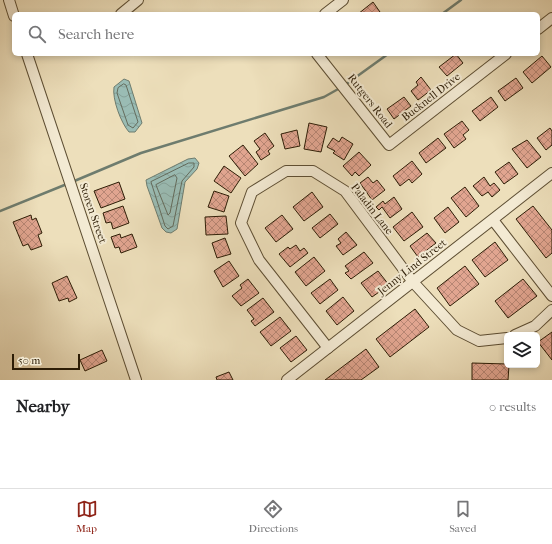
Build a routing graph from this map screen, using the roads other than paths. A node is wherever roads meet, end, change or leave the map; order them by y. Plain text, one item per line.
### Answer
1 (9, 0) edge
2 (138, 0) edge
3 (343, 0) edge
4 (13, 12) edge
5 (123, 12) edge
6 (328, 12) edge
7 (552, 18) edge
8 (540, 27) edge
9 (28, 56) edge
10 (319, 56) edge
11 (503, 56) edge
12 (389, 145) joint
13 (552, 173) edge
14 (493, 220) junction
15 (413, 282) junction
16 (552, 296) edge
17 (552, 310) edge
18 (522, 332) edge
19 (504, 338) edge
20 (328, 348) junction
21 (136, 380) edge
22 (287, 380) edge

1 - 4 street
2 - 5 street
3 - 6 street
7 - 8 street
9 - 21 street, Storen Street
10 - 12 street, Rutgers Road
11 - 12 street, Bucknell Drive
13 - 14 street, Jenny Lind Street
14 - 15 street, Jenny Lind Street
14 - 16 street
15 - 19 street, Paladin Lane
15 - 20 street, Jenny Lind Street
15 - 20 street, Paladin Lane
17 - 18 street
20 - 22 street, Jenny Lind Street

